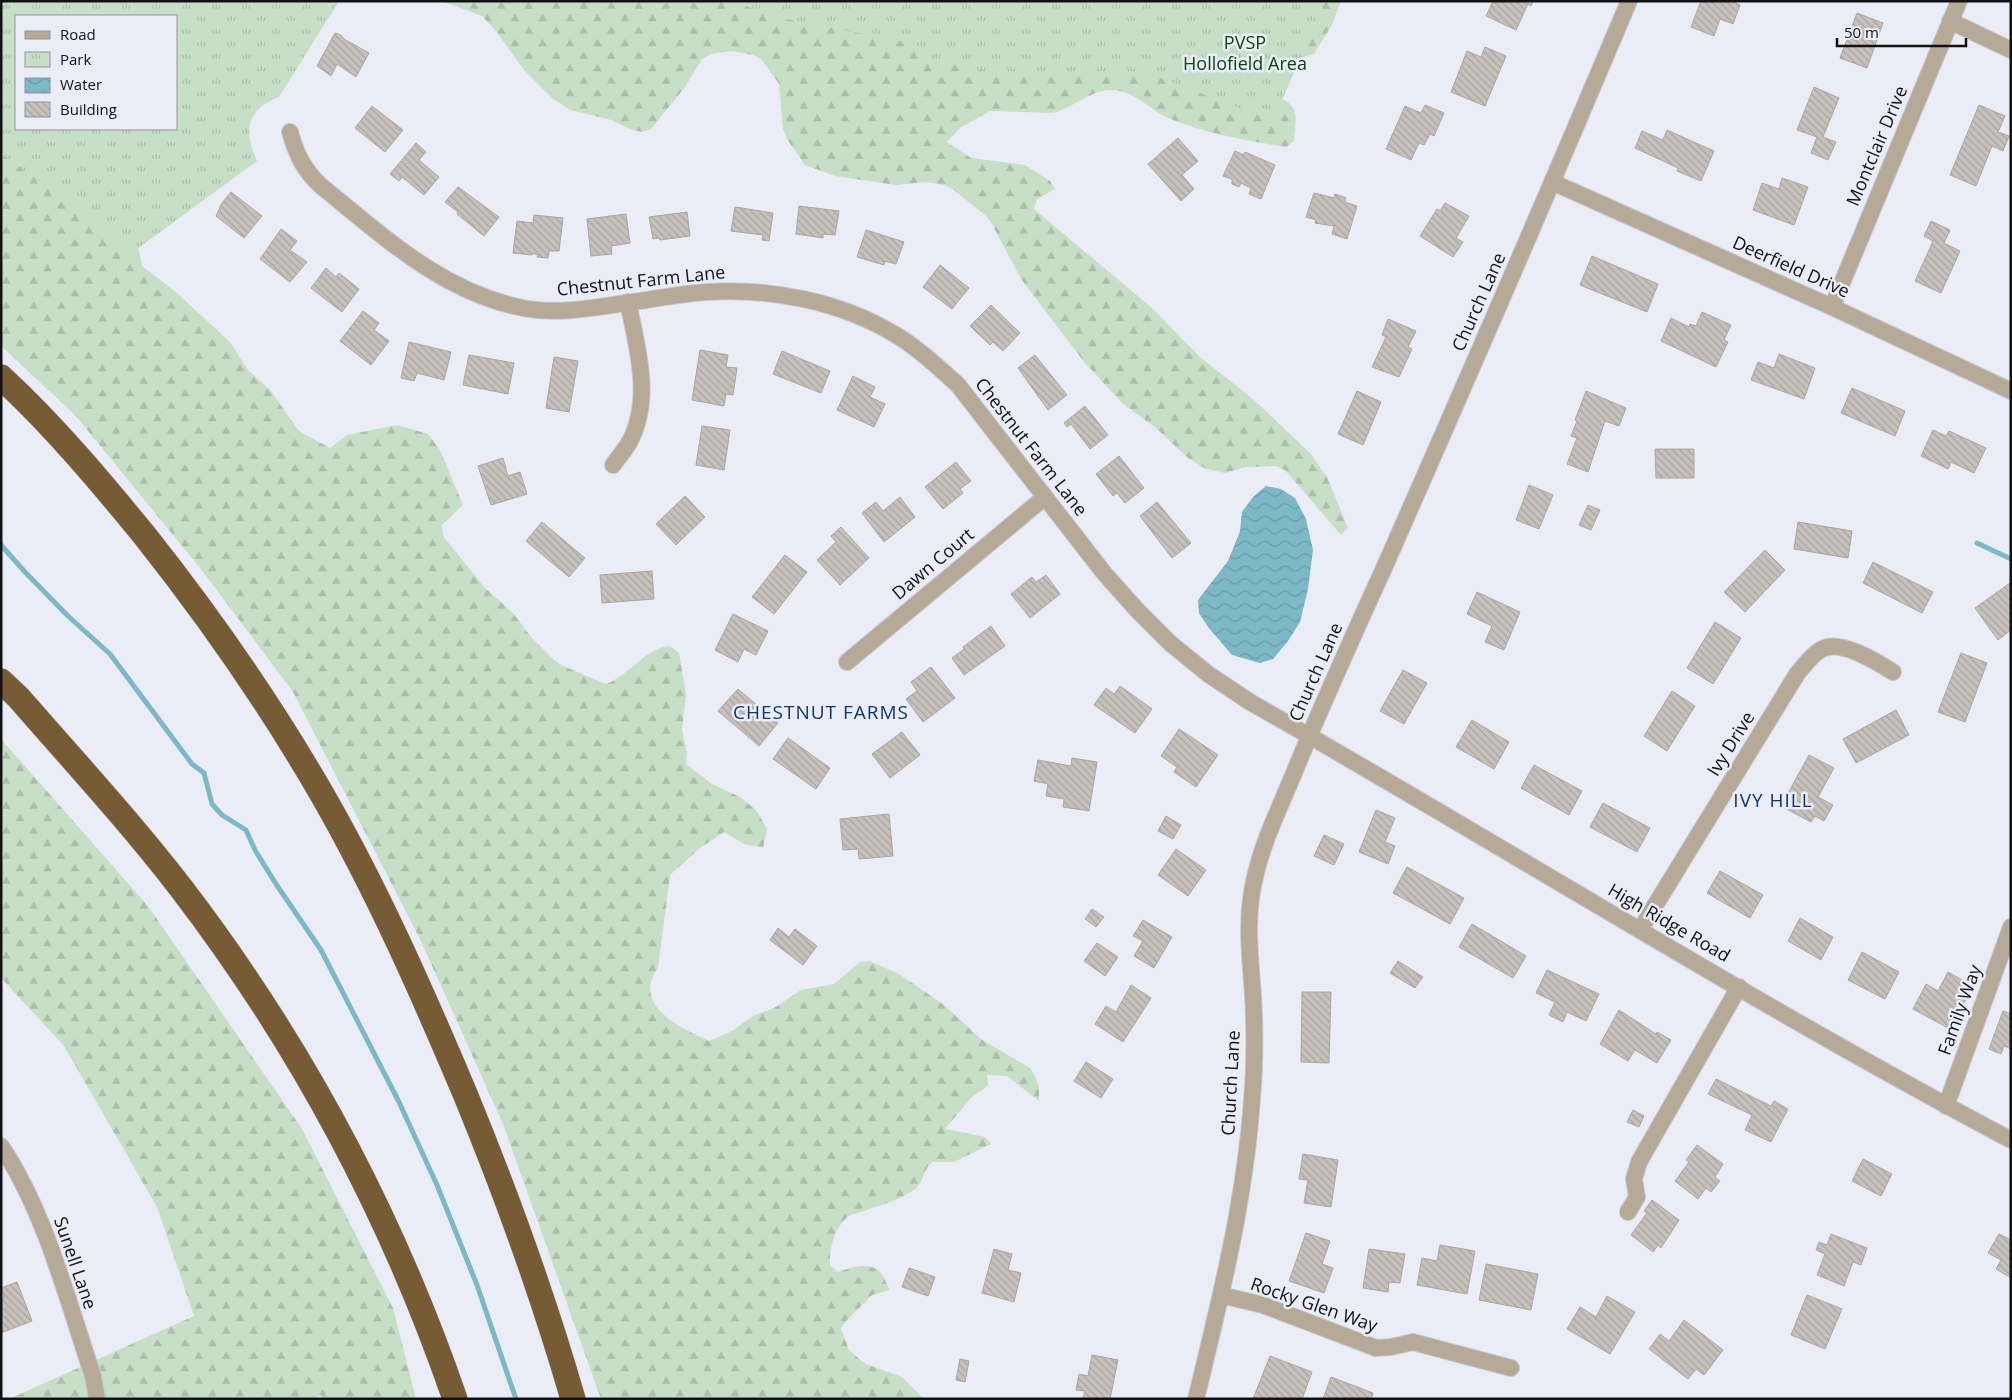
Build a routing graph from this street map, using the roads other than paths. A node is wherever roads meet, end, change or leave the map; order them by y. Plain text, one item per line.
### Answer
1 (1628, 1) edge
2 (1958, 1) edge
3 (1950, 21) junction
4 (2011, 50) edge
5 (290, 132) dead end
6 (1552, 182) junction
7 (628, 302) junction
8 (1832, 307) junction
9 (1, 377) edge
10 (2011, 391) edge
11 (614, 465) dead end
12 (1045, 497) junction
13 (847, 662) dead end
14 (1893, 672) dead end
15 (1, 681) edge
16 (1309, 736) junction
17 (2011, 927) edge
18 (1640, 930) junction
19 (1739, 987) junction
20 (1946, 1106) junction
21 (2011, 1140) edge
22 (1, 1146) edge
23 (1628, 1212) dead end
24 (1221, 1295) junction
25 (1510, 1368) dead end
26 (97, 1399) edge
27 (455, 1399) edge
28 (573, 1399) edge
29 (1196, 1399) edge

1 - 6 street, Church Lane
2 - 3 street, Montclair Drive
3 - 4 street
3 - 8 street, Montclair Drive
5 - 7 street, Chestnut Farm Lane
6 - 8 street, Deerfield Drive
6 - 16 street, Church Lane
7 - 11 street
7 - 12 street, Chestnut Farm Lane
8 - 10 street, Deerfield Drive
9 - 28 highway
12 - 13 street, Dawn Court
12 - 16 street, Chestnut Farm Lane
14 - 18 street, Ivy Drive
15 - 27 highway
16 - 18 street, High Ridge Road
16 - 24 street, Church Lane
17 - 20 street, Family Way
18 - 19 street, High Ridge Road
19 - 20 street, High Ridge Road
19 - 23 street
20 - 21 street, High Ridge Road
22 - 26 street, Sunell Lane
24 - 25 street, Rocky Glen Way
24 - 29 street, Church Lane

